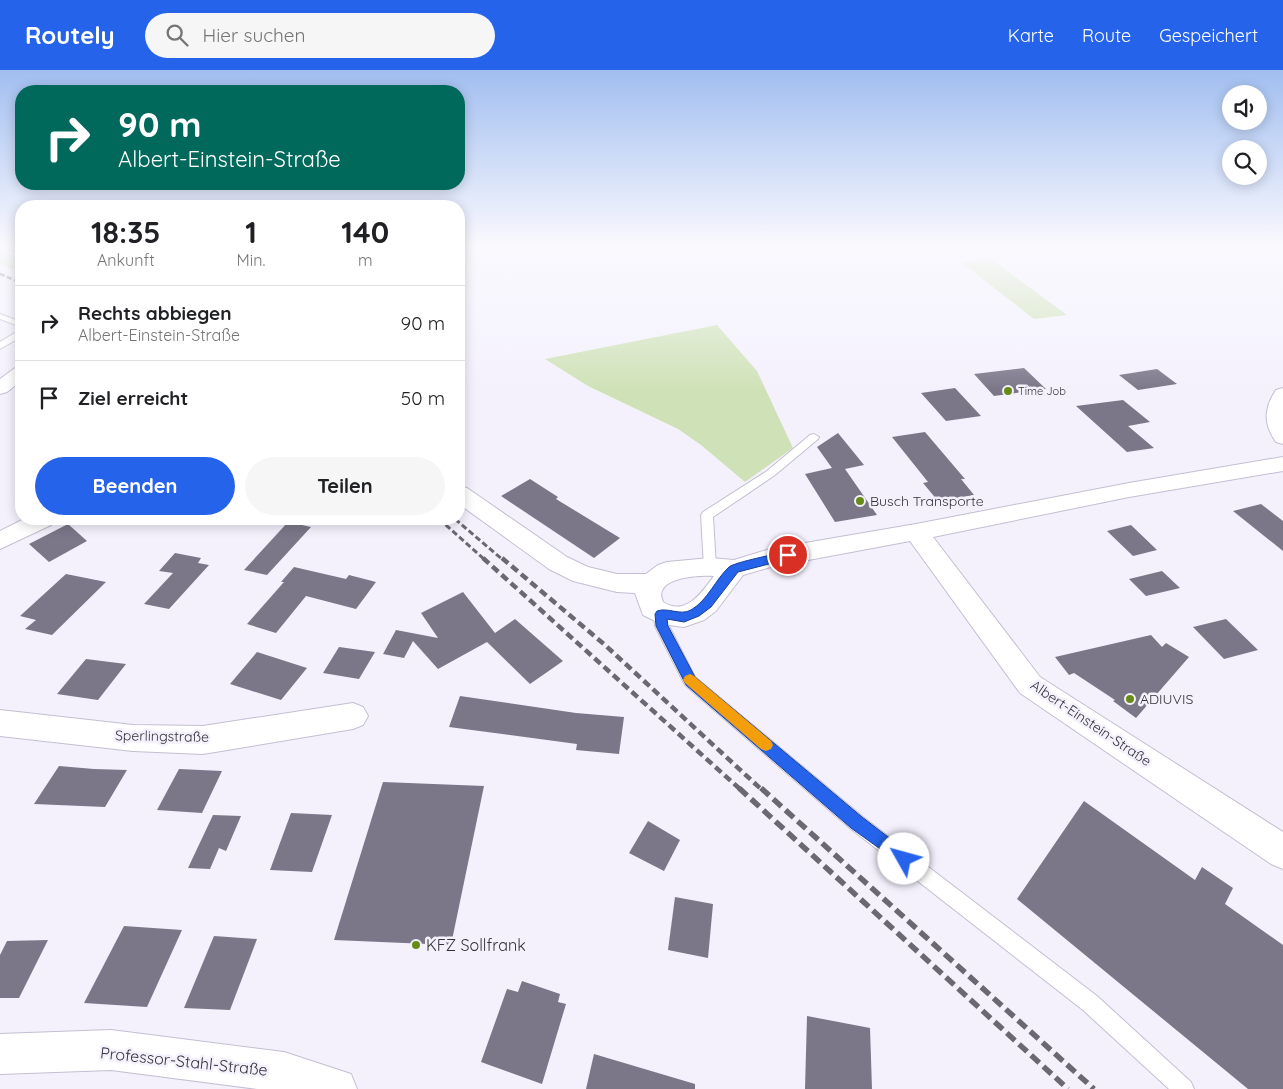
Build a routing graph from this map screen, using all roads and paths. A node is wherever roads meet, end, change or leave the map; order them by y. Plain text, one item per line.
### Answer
1 (0, 316) edge
2 (15, 322) edge
3 (15, 337) edge
4 (0, 346) edge
5 (15, 377) edge
6 (0, 388) edge
7 (1283, 394) edge
8 (814, 437) dead end
9 (1283, 438) edge
10 (1283, 464) edge
11 (465, 497) edge
12 (31, 525) edge
13 (916, 532) junction
14 (0, 541) edge
15 (722, 568) junction
16 (651, 584) junction
17 (661, 614) junction
18 (353, 716) dead end
19 (0, 723) edge
20 (1283, 852) edge
21 (0, 1054) edge
22 (336, 1089) edge
23 (1184, 1089) edge

1 - 2 lane
3 - 4 lane
5 - 6 street
7 - 9 street
8 - 15 lane
10 - 13 street
11 - 16 street
12 - 14 street
13 - 15 street
13 - 20 street, Albert-Einstein-Straße
15 - 16 street
15 - 17 street
16 - 17 street
17 - 23 lane
18 - 19 street, Sperlingstraße
21 - 22 street, Professor-Stahl-Straße

